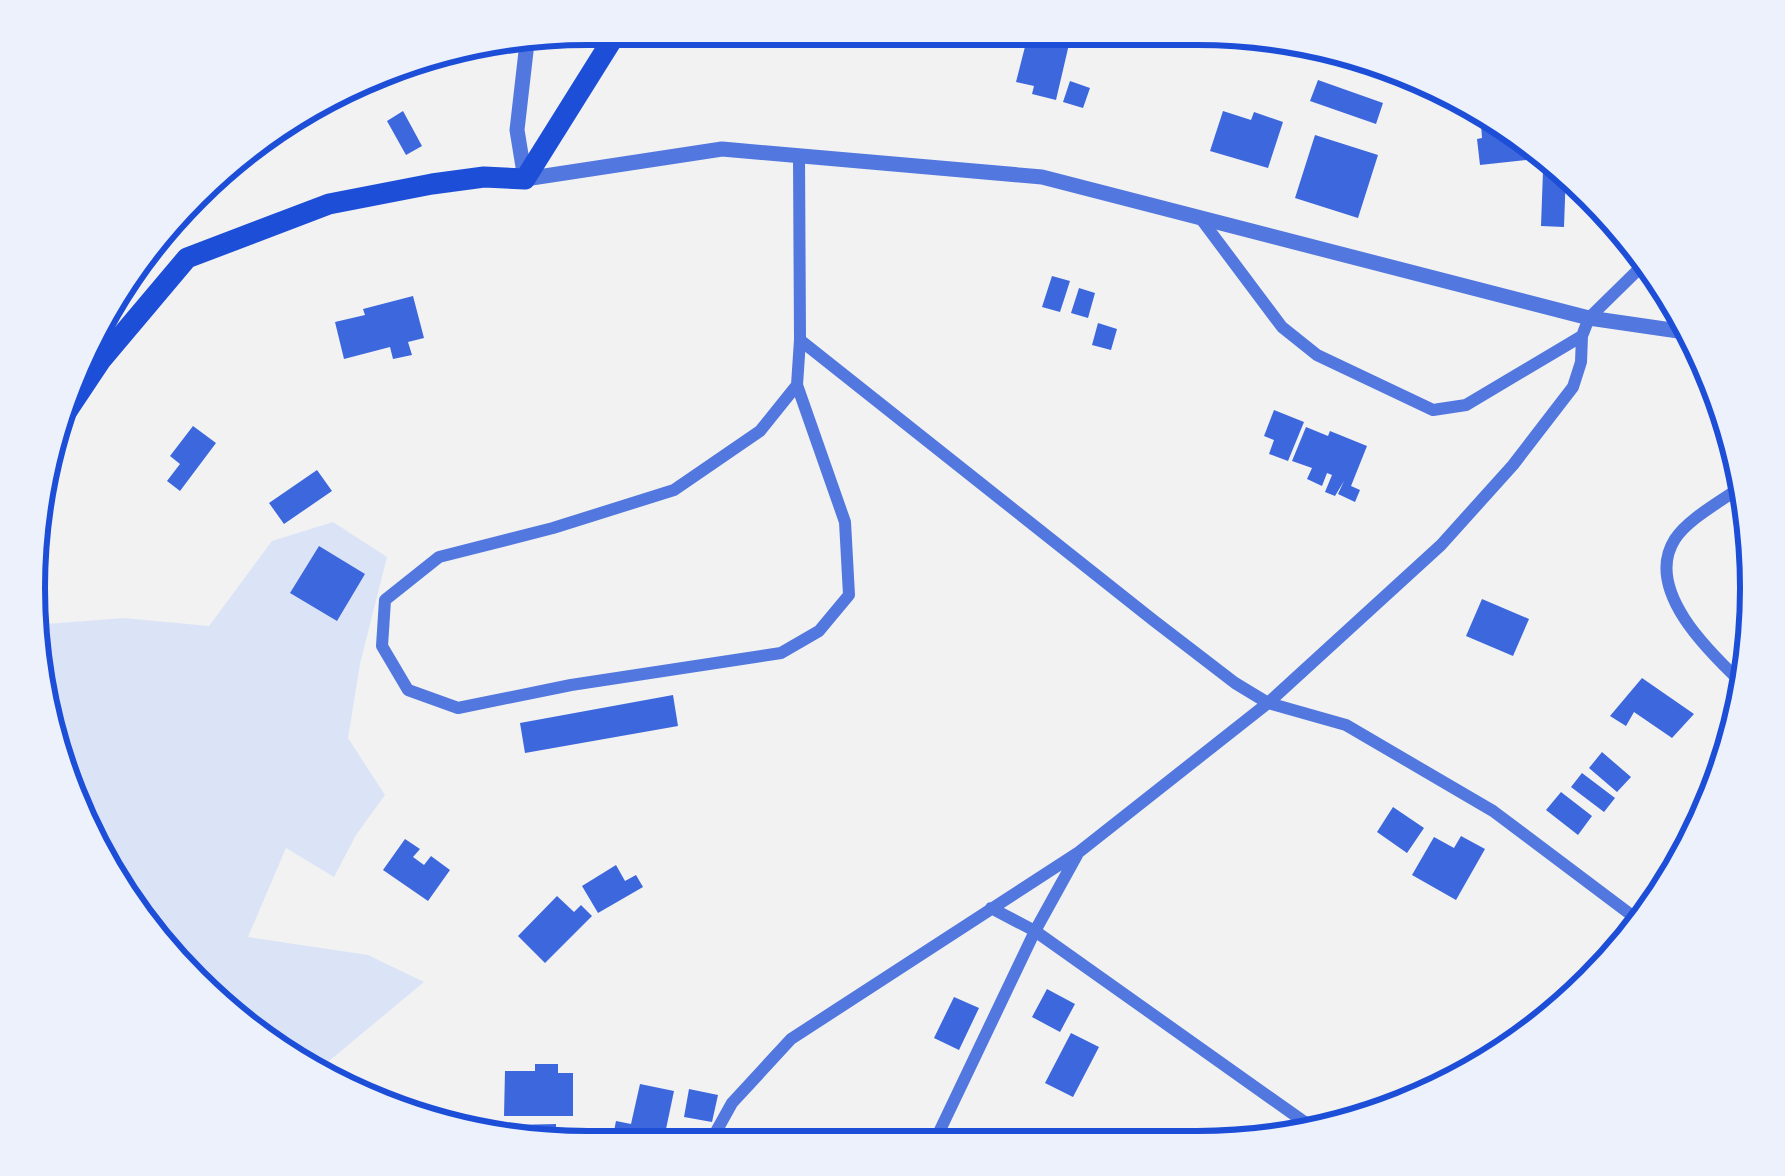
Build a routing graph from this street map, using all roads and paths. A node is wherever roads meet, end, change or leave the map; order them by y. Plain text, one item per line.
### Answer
1 (609, 45) edge
2 (526, 49) edge
3 (800, 155) junction
4 (525, 178) junction
5 (1201, 219) junction
6 (1637, 271) edge
7 (1589, 318) junction
8 (1674, 330) edge
9 (1582, 336) junction
10 (800, 340) junction
11 (797, 385) junction
12 (84, 386) edge
13 (1732, 494) edge
14 (1733, 673) edge
15 (1268, 703) junction
16 (1079, 852) junction
17 (991, 908) junction
18 (1631, 915) edge
19 (1035, 931) junction
20 (1303, 1121) edge
21 (716, 1131) edge
22 (940, 1131) edge

1 - 4 highway
2 - 4 street
3 - 4 street
3 - 5 street
3 - 10 street
4 - 12 highway
5 - 7 street
5 - 9 street
6 - 7 street
7 - 8 street
7 - 9 street
9 - 15 street
10 - 11 street
10 - 15 street
11 - 11 street
13 - 14 street
15 - 16 street
15 - 18 street
16 - 17 street
16 - 19 street
17 - 19 street
17 - 21 street
19 - 20 street
19 - 22 street

